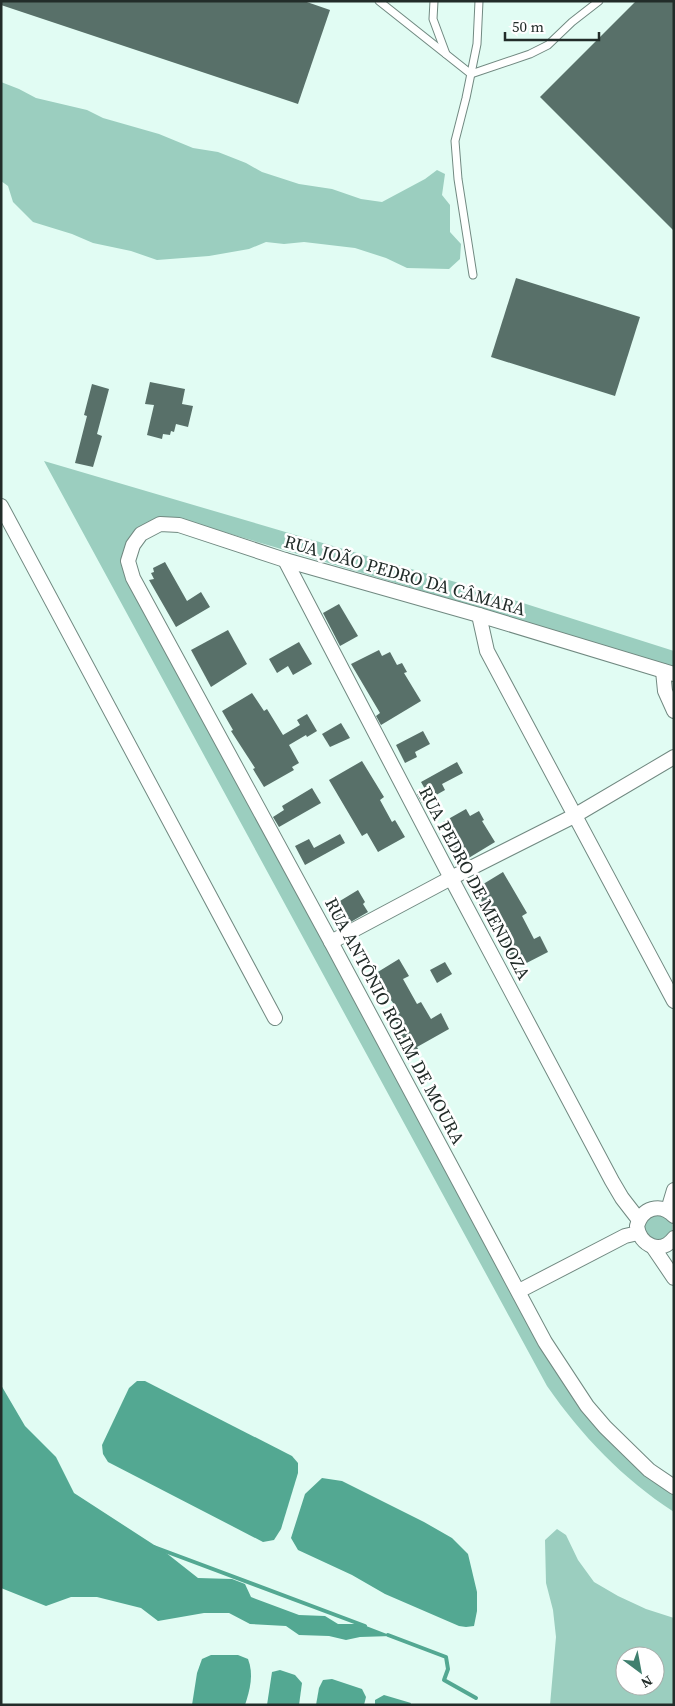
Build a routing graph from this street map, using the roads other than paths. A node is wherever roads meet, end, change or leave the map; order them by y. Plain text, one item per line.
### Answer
1 (379, 1) edge
2 (434, 1) edge
3 (479, 1) edge
4 (599, 1) edge
5 (446, 54) junction
6 (471, 74) junction
7 (473, 275) dead end
8 (1, 506) edge
9 (133, 545) joint
10 (285, 560) junction
11 (479, 615) junction
12 (668, 672) edge
13 (674, 711) edge
14 (674, 757) edge
15 (574, 816) junction
16 (451, 878) junction
17 (331, 942) junction
18 (674, 1001) edge
19 (275, 1018) dead end
20 (674, 1190) edge
21 (671, 1213) edge
22 (638, 1226) junction
23 (674, 1238) edge
24 (653, 1247) junction
25 (674, 1278) edge
26 (519, 1291) junction
27 (674, 1486) edge

1 - 5 lane
2 - 5 lane
3 - 6 lane
4 - 6 lane
5 - 6 lane
6 - 7 lane
8 - 19 street
9 - 10 street, RUA JOÃO PEDRO DA CÂMARA
9 - 17 street, RUA ANTÔNIO ROLIM DE MOURA
10 - 11 street, RUA JOÃO PEDRO DA CÂMARA
10 - 16 street, RUA PEDRO DE MENDOZA
11 - 12 street, RUA JOÃO PEDRO DA CÂMARA
11 - 15 street
12 - 13 street
14 - 15 street
15 - 16 street
15 - 18 street
16 - 17 street
16 - 22 street, RUA PEDRO DE MENDOZA
17 - 26 street, RUA ANTÔNIO ROLIM DE MOURA
20 - 21 street
21 - 22 street
22 - 24 street, RUA PEDRO DE MENDOZA
22 - 26 street
23 - 24 street
24 - 25 street, RUA PEDRO DE MENDOZA
26 - 27 street, RUA ANTÔNIO ROLIM DE MOURA

